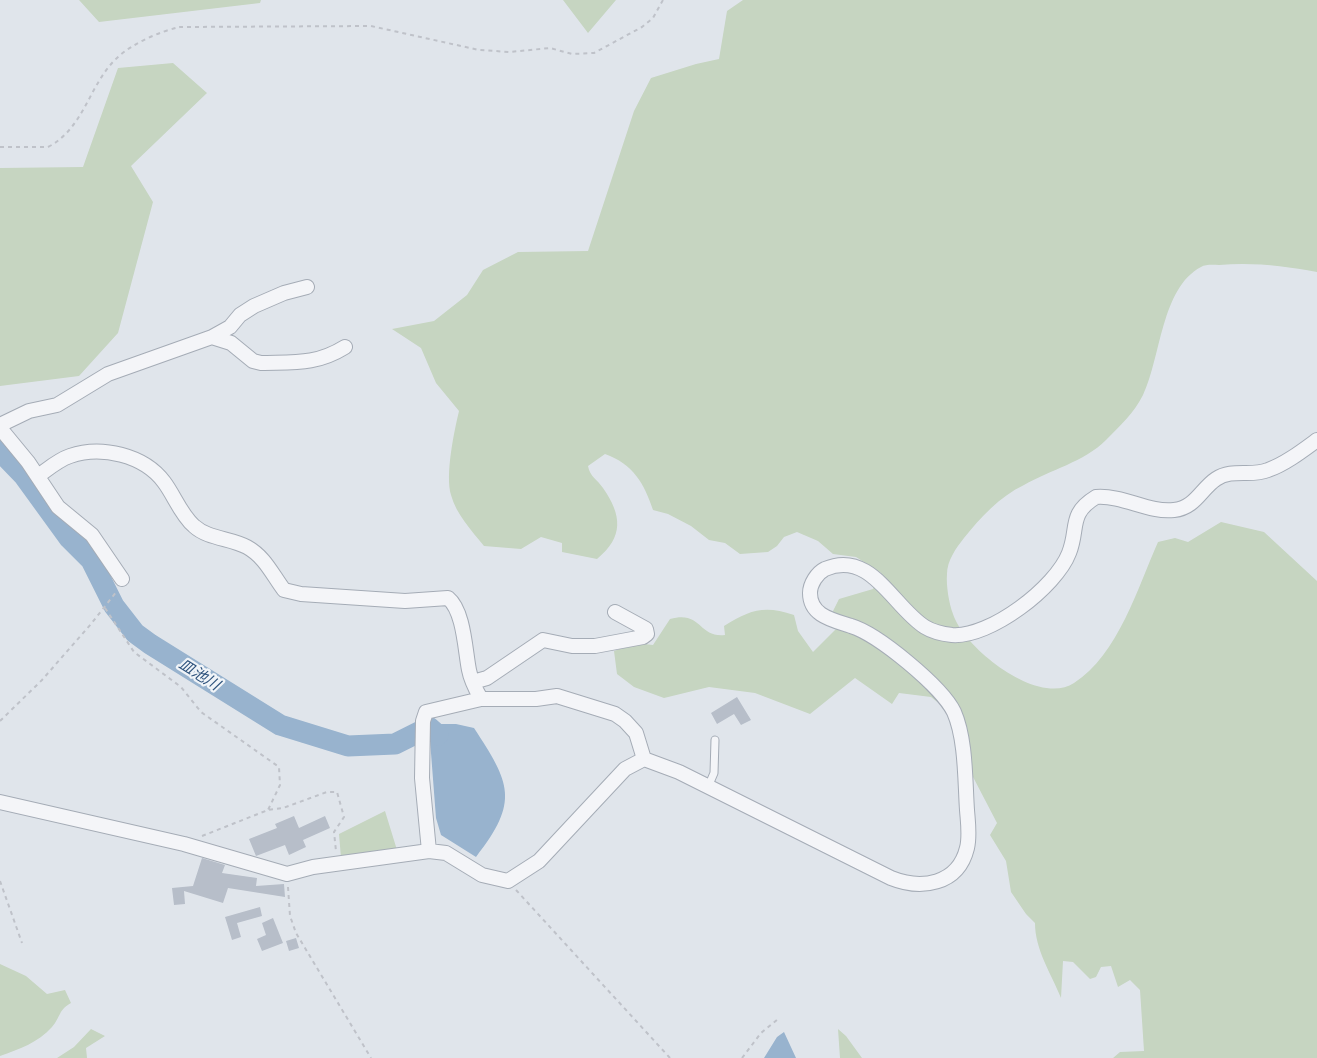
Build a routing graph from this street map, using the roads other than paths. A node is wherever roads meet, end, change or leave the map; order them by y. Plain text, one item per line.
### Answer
1 (307, 287) dead end
2 (212, 337) junction
3 (345, 347) dead end
4 (0, 427) edge
5 (1317, 440) edge
6 (38, 476) junction
7 (122, 579) dead end
8 (615, 612) dead end
9 (473, 682) junction
10 (481, 699) junction
11 (715, 740) dead end
12 (644, 758) junction
13 (708, 787) junction
14 (0, 802) edge
15 (429, 851) junction

1 - 2 street
2 - 3 street
2 - 4 street
4 - 6 street
5 - 13 street
6 - 7 street
6 - 9 street
8 - 9 street
9 - 10 street
10 - 12 street
10 - 15 street
11 - 13 lane
12 - 13 street
12 - 15 street
14 - 15 street

